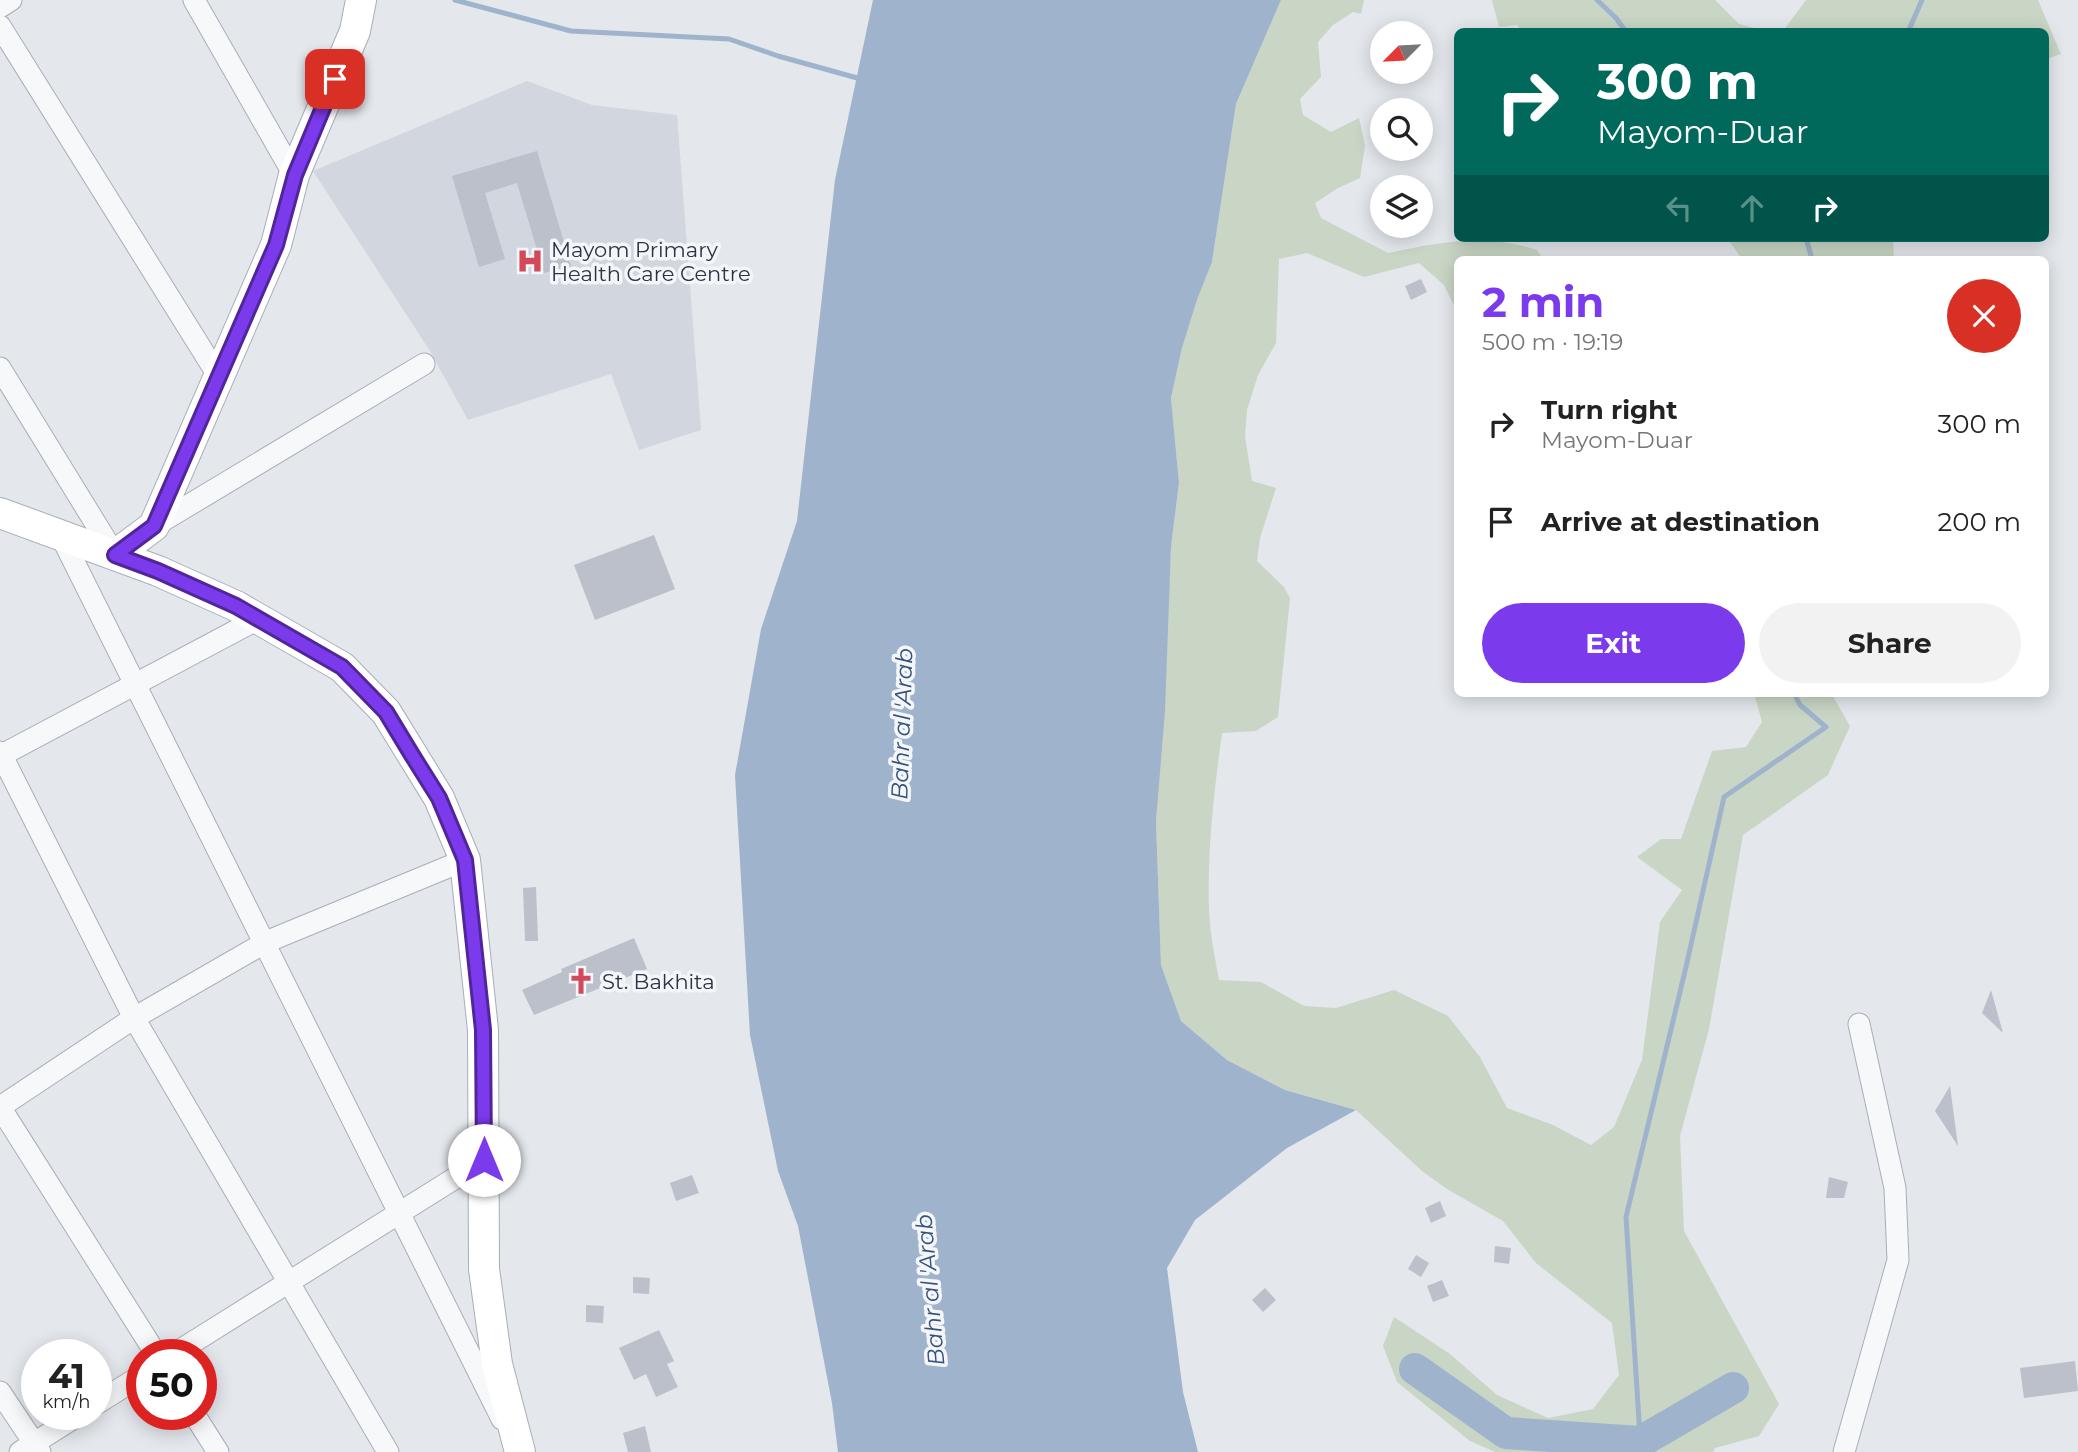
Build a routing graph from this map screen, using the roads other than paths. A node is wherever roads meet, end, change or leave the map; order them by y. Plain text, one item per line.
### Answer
1 (11, 0) edge
2 (194, 0) edge
3 (361, 0) edge
4 (0, 7) edge
5 (0, 26) edge
6 (295, 175) junction
7 (424, 364) dead end
8 (0, 369) edge
9 (219, 377) junction
10 (0, 513) edge
11 (154, 526) junction
12 (61, 536) junction
13 (115, 555) junction
14 (258, 619) junction
15 (134, 685) junction
16 (1, 755) edge
17 (465, 860) junction
18 (266, 942) junction
19 (134, 1018) junction
20 (1859, 1024) dead end
21 (0, 1107) edge
22 (484, 1160) junction
23 (400, 1213) junction
24 (289, 1283) junction
25 (147, 1339) edge
26 (198, 1339) edge
27 (0, 1392) edge
28 (58, 1430) edge
29 (204, 1430) edge
30 (31, 1449) edge
31 (218, 1452) edge
32 (388, 1452) edge
33 (519, 1452) edge
34 (1844, 1452) edge

1 - 4 street
2 - 6 street
3 - 6 main road
5 - 9 street
6 - 9 main road
7 - 11 street
8 - 13 street
9 - 11 main road
10 - 12 main road
11 - 13 main road
12 - 13 main road
12 - 15 street
13 - 14 main road
14 - 15 street
14 - 17 main road
15 - 16 street
15 - 18 street
16 - 19 street
17 - 18 street
17 - 22 main road
18 - 19 street
18 - 23 street
19 - 21 street
19 - 24 street
20 - 34 street
21 - 25 street
22 - 23 street
22 - 33 main road
23 - 24 street
23 - 33 street
24 - 26 street
24 - 32 street
27 - 30 street
28 - 30 street
29 - 31 street

